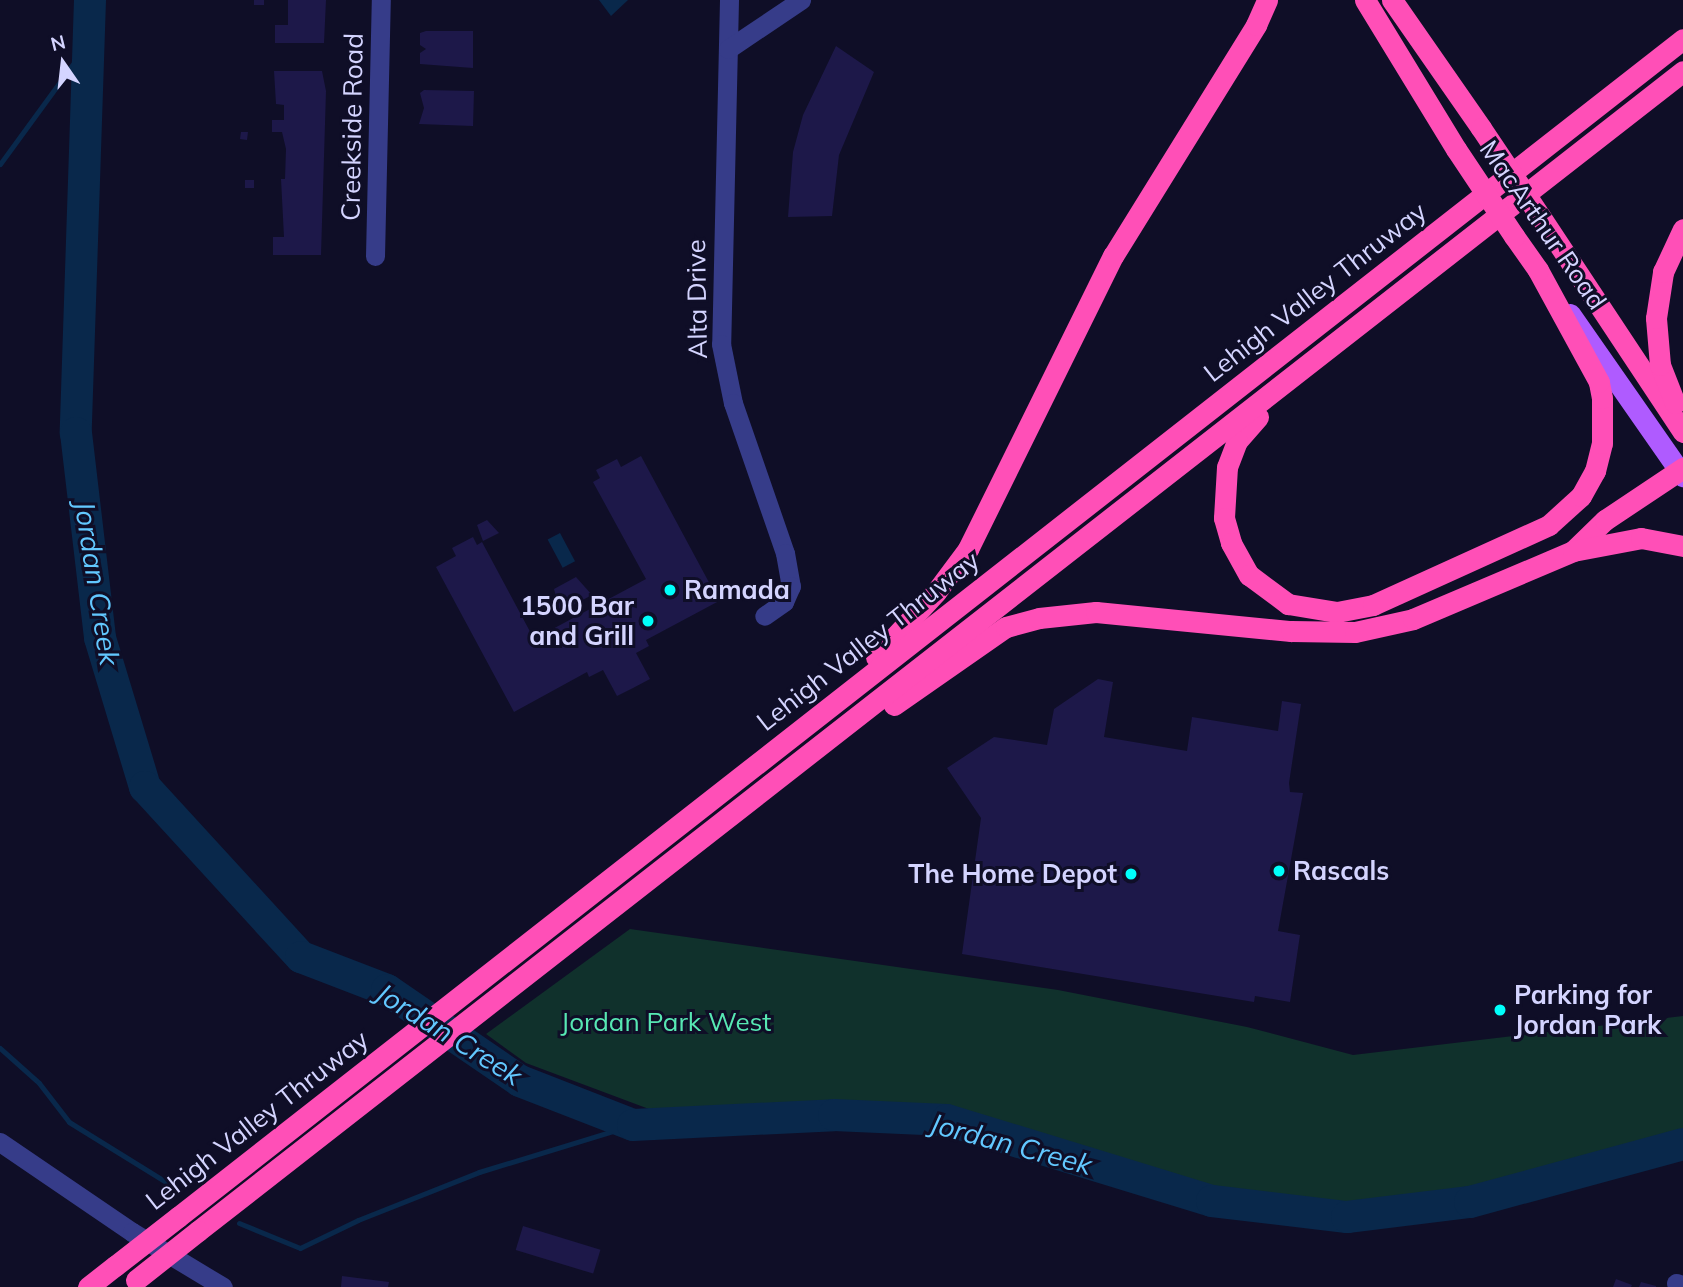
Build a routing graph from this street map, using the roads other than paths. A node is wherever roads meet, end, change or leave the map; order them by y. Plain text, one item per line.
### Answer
1 (381, 0) edge
2 (729, 0) edge
3 (801, 0) edge
4 (1267, 0) edge
5 (1365, 0) edge
6 (1392, 0) edge
7 (1407, 0) edge
8 (1683, 39) edge
9 (728, 49) junction
10 (1683, 71) edge
11 (1445, 78) junction
12 (1683, 229) edge
13 (375, 256) dead end
14 (1538, 270) junction
15 (1316, 359) junction
16 (1683, 421) edge
17 (1683, 432) edge
18 (1682, 471) edge
19 (1683, 546) edge
20 (1573, 551) junction
21 (764, 616) dead end
22 (834, 703) junction
23 (708, 833) junction
24 (0, 1142) edge
25 (131, 1283) edge
26 (216, 1286) edge
27 (88, 1287) edge

1 - 13 street, Creekside Road
2 - 9 street, Alta Drive
3 - 9 street
4 - 22 highway
5 - 14 highway, MacArthur Road, bridge
6 - 11 highway, MacArthur Road
7 - 11 highway
8 - 22 highway, Lehigh Valley Thruway
9 - 21 street, Alta Drive
10 - 15 highway, Lehigh Valley Thruway
11 - 17 highway, MacArthur Road, bridge
12 - 16 highway
14 - 15 highway
14 - 18 main road, MacArthur Road
15 - 23 highway, Lehigh Valley Thruway
18 - 20 highway
19 - 20 highway
20 - 23 highway
22 - 27 highway, Lehigh Valley Thruway, bridge
23 - 25 highway, Lehigh Valley Thruway, bridge
24 - 26 street

